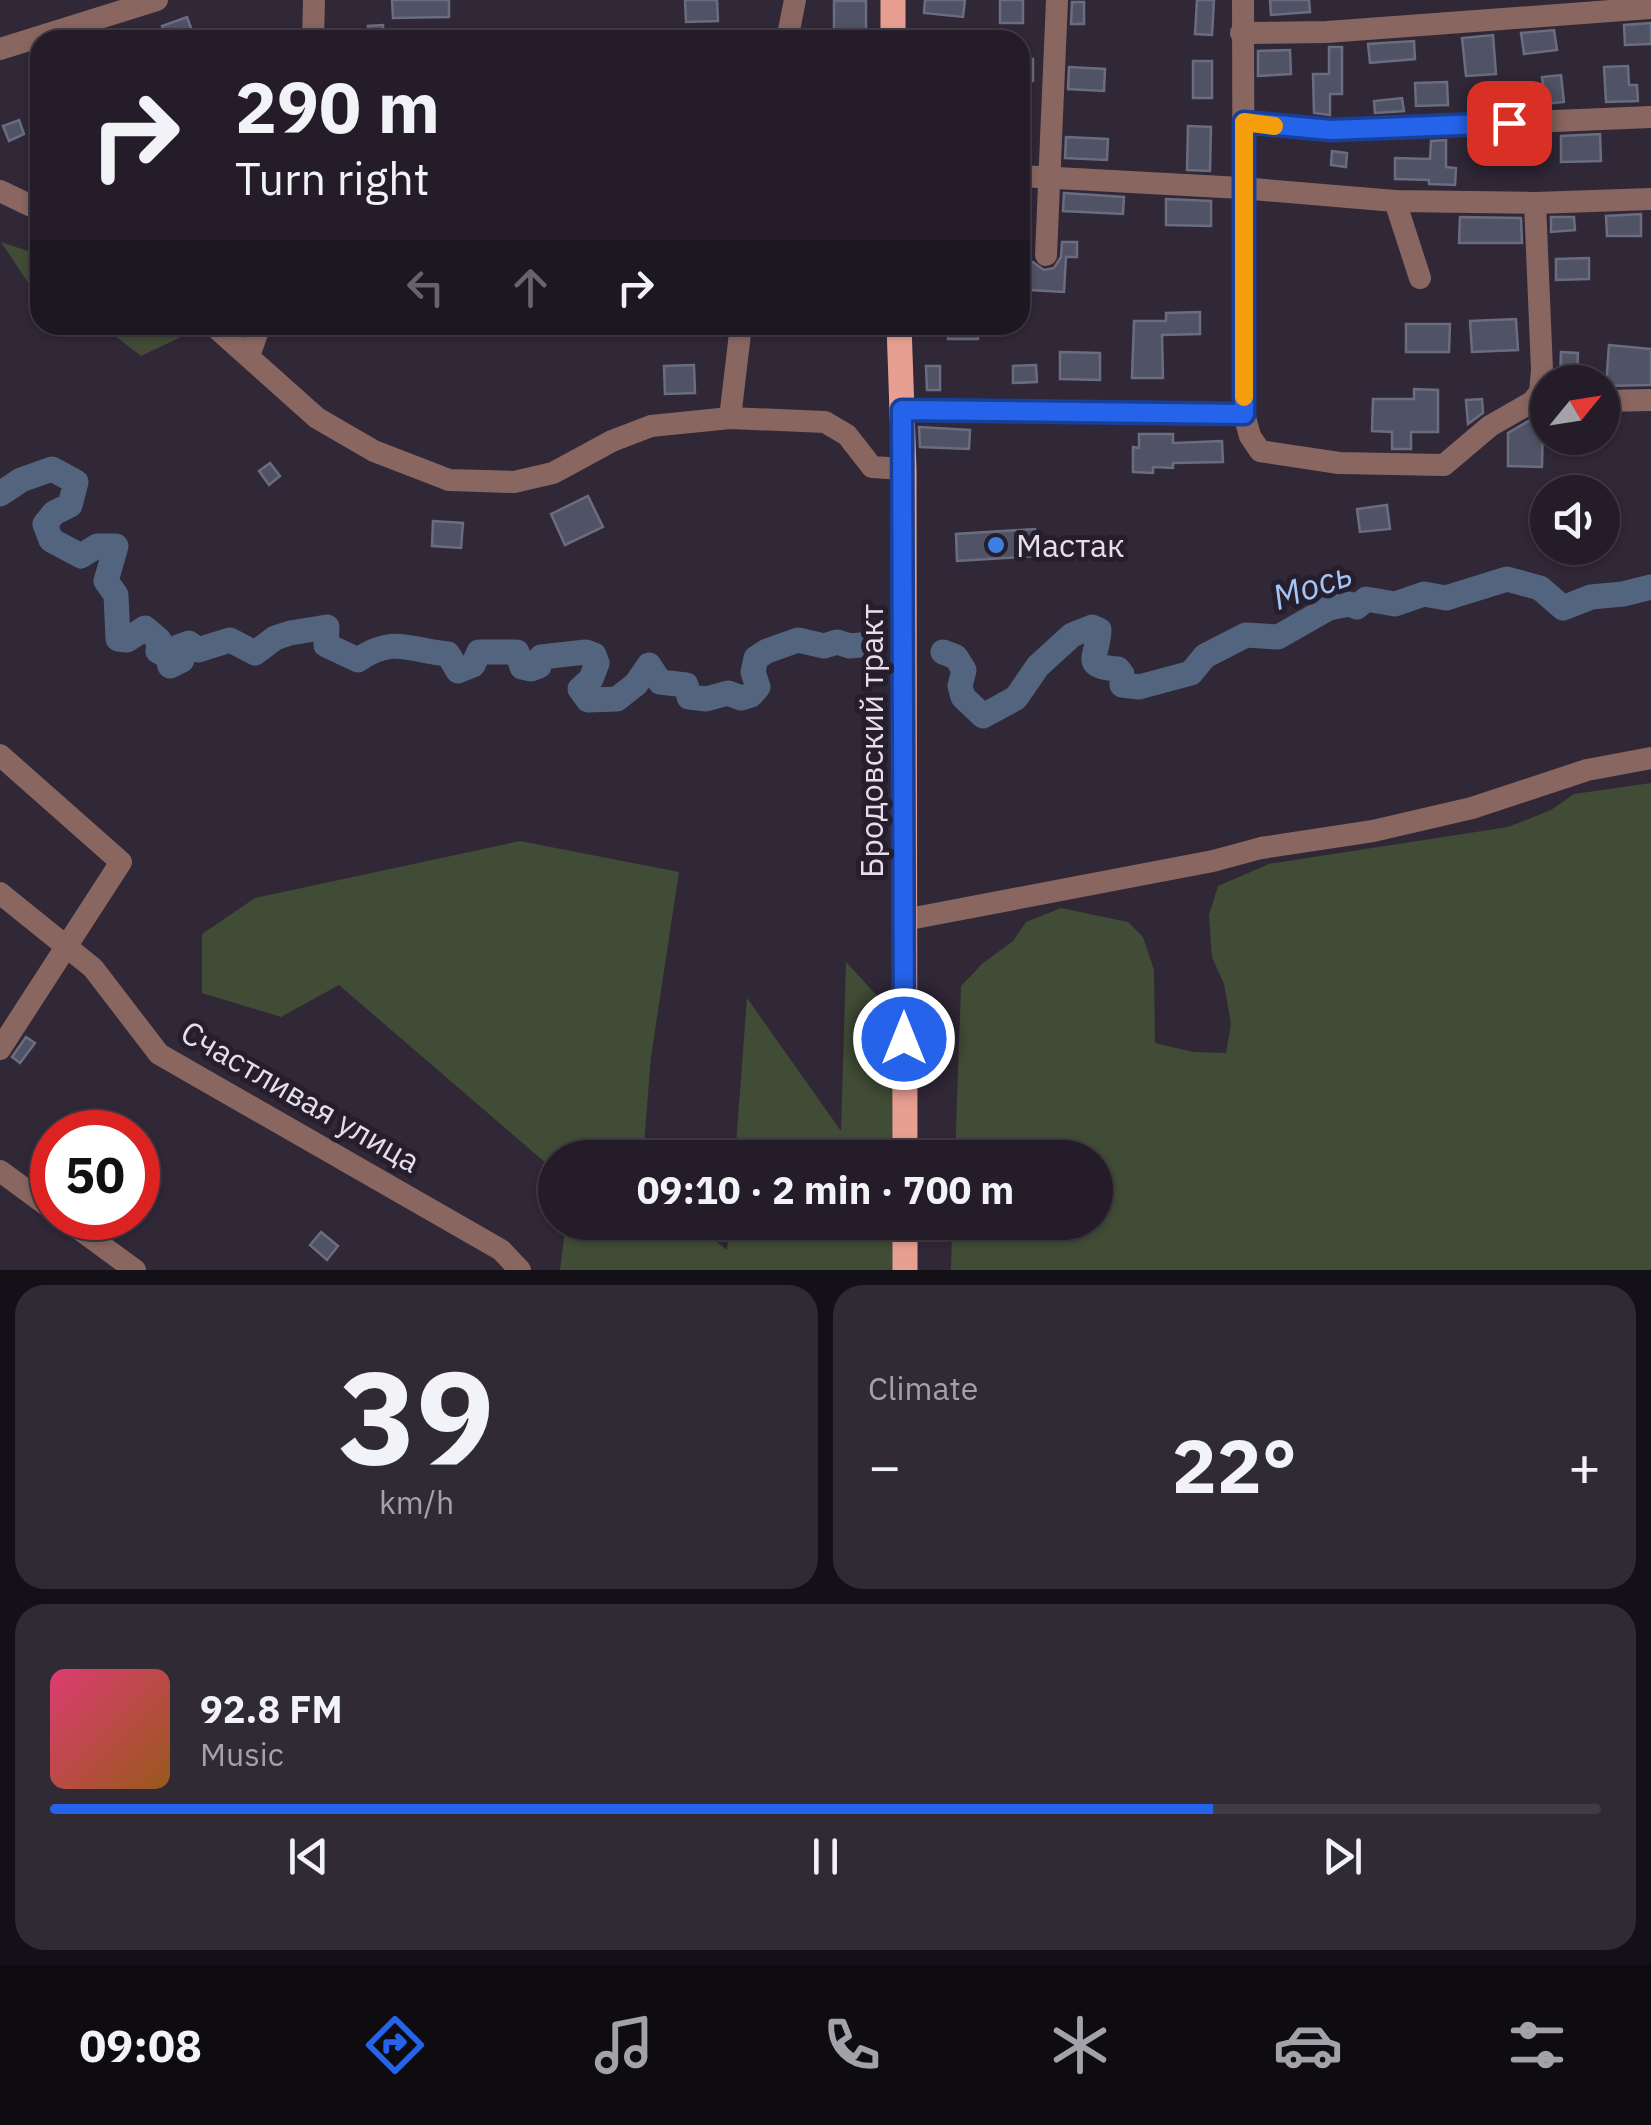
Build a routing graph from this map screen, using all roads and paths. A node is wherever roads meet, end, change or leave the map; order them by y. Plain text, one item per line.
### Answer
1 (156, 0) edge
2 (314, 0) edge
3 (795, 0) edge
4 (893, 0) edge
5 (1057, 0) edge
6 (1243, 0) edge
7 (1590, 7) edge
8 (1651, 8) edge
9 (60, 30) edge
10 (313, 30) edge
11 (789, 30) edge
12 (893, 30) edge
13 (1242, 33) junction
14 (30, 40) edge
15 (0, 49) edge
16 (1651, 118) edge
17 (1244, 122) junction
18 (1030, 176) edge
19 (1050, 177) junction
20 (1242, 188) junction
21 (0, 191) edge
22 (1651, 199) edge
23 (1396, 201) junction
24 (1535, 203) junction
25 (30, 205) edge
26 (1046, 256) dead end
27 (1420, 278) dead end
28 (224, 335) edge
29 (256, 335) edge
30 (740, 335) edge
31 (899, 335) edge
32 (248, 356) junction
33 (1542, 365) edge
34 (1651, 400) edge
35 (1620, 401) edge
36 (1530, 407) edge
37 (902, 410) junction
38 (1244, 414) junction
39 (730, 418) junction
40 (904, 469) junction
41 (0, 755) edge
42 (1651, 758) edge
43 (0, 893) edge
44 (904, 920) junction
45 (68, 948) junction
46 (0, 1049) edge
47 (904, 1140) edge
48 (0, 1171) edge
49 (30, 1193) edge
50 (94, 1240) edge
51 (905, 1240) edge
52 (135, 1270) edge
53 (520, 1270) edge
54 (906, 1270) edge

1 - 9 street
2 - 10 street
3 - 11 street
4 - 12 main road
5 - 19 street
6 - 13 street
7 - 8 street
7 - 13 street
13 - 17 street
14 - 15 street
16 - 17 street
17 - 20 street
18 - 19 street
19 - 20 street
19 - 26 street
20 - 23 street
20 - 38 street
21 - 25 street
22 - 24 street
23 - 24 street
23 - 27 street
24 - 33 street
28 - 32 street
29 - 32 street
30 - 39 street
31 - 37 main road, Бродовский тракт
32 - 39 street
34 - 35 street
36 - 38 street
37 - 38 street
37 - 40 main road, Бродовский тракт
39 - 40 street
40 - 44 main road, Бродовский тракт
41 - 45 street
42 - 44 street
43 - 45 street, Счастливая улица
44 - 47 main road, Бродовский тракт
45 - 46 street
45 - 53 street, Счастливая улица
48 - 49 street
50 - 52 street
51 - 54 main road

